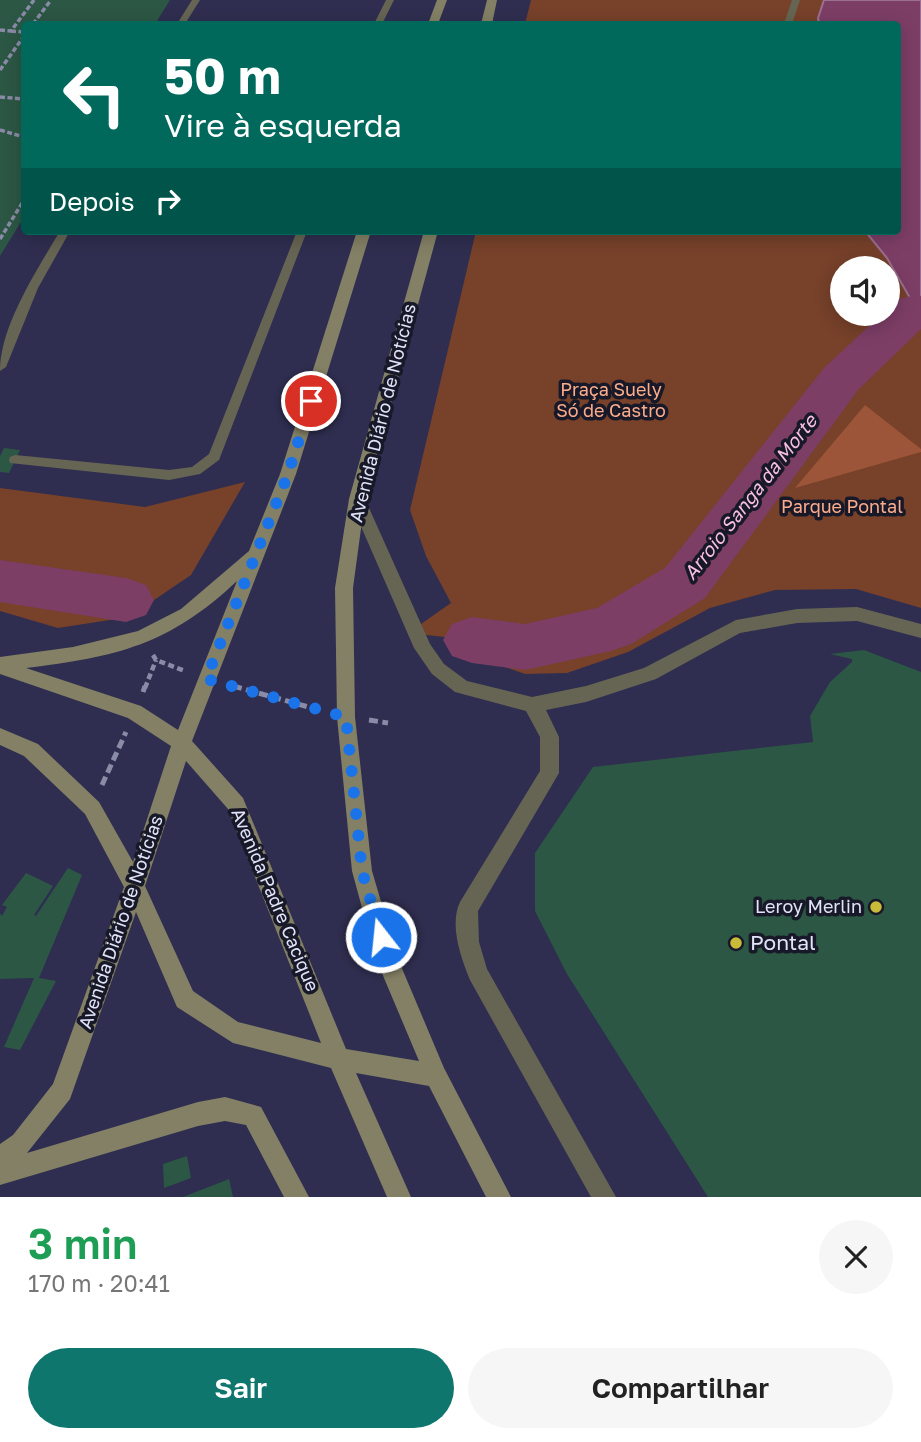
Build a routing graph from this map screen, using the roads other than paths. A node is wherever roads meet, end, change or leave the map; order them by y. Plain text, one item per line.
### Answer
1 (196, 0) edge
2 (389, 0) edge
3 (442, 0) edge
4 (492, 0) edge
5 (796, 0) edge
6 (183, 21) edge
7 (379, 21) edge
8 (434, 21) edge
9 (487, 21) edge
10 (789, 21) edge
11 (63, 235) edge
12 (300, 235) edge
13 (363, 235) edge
14 (429, 235) edge
15 (0, 367) edge
16 (15, 460) dead end
17 (357, 499) junction
18 (256, 554) junction
19 (921, 631) edge
20 (0, 665) edge
21 (532, 705) junction
22 (0, 736) edge
23 (182, 743) junction
24 (135, 886) junction
25 (340, 1059) junction
26 (436, 1076) junction
27 (0, 1158) edge
28 (0, 1173) edge
29 (297, 1197) edge
30 (400, 1197) edge
31 (499, 1197) edge
32 (604, 1197) edge

1 - 6 lane
2 - 7 lane
3 - 8 main road
4 - 9 main road
5 - 10 lane
11 - 15 lane
12 - 16 lane
13 - 18 main road, Avenida Diário de Notícias
14 - 17 main road, Avenida Diário de Notícias
17 - 21 street
17 - 26 main road, Avenida Diário de Notícias
18 - 20 main road
18 - 23 main road, Avenida Diário de Notícias
19 - 21 street
20 - 23 main road, Avenida Padre Cacique
21 - 32 street
22 - 24 main road
23 - 24 main road, Avenida Diário de Notícias
23 - 25 main road, Avenida Padre Cacique
24 - 25 main road
24 - 27 main road, Avenida Diário de Notícias
25 - 26 main road
25 - 30 main road, Avenida Padre Cacique
26 - 31 main road, Avenida Diário de Notícias
28 - 29 main road

